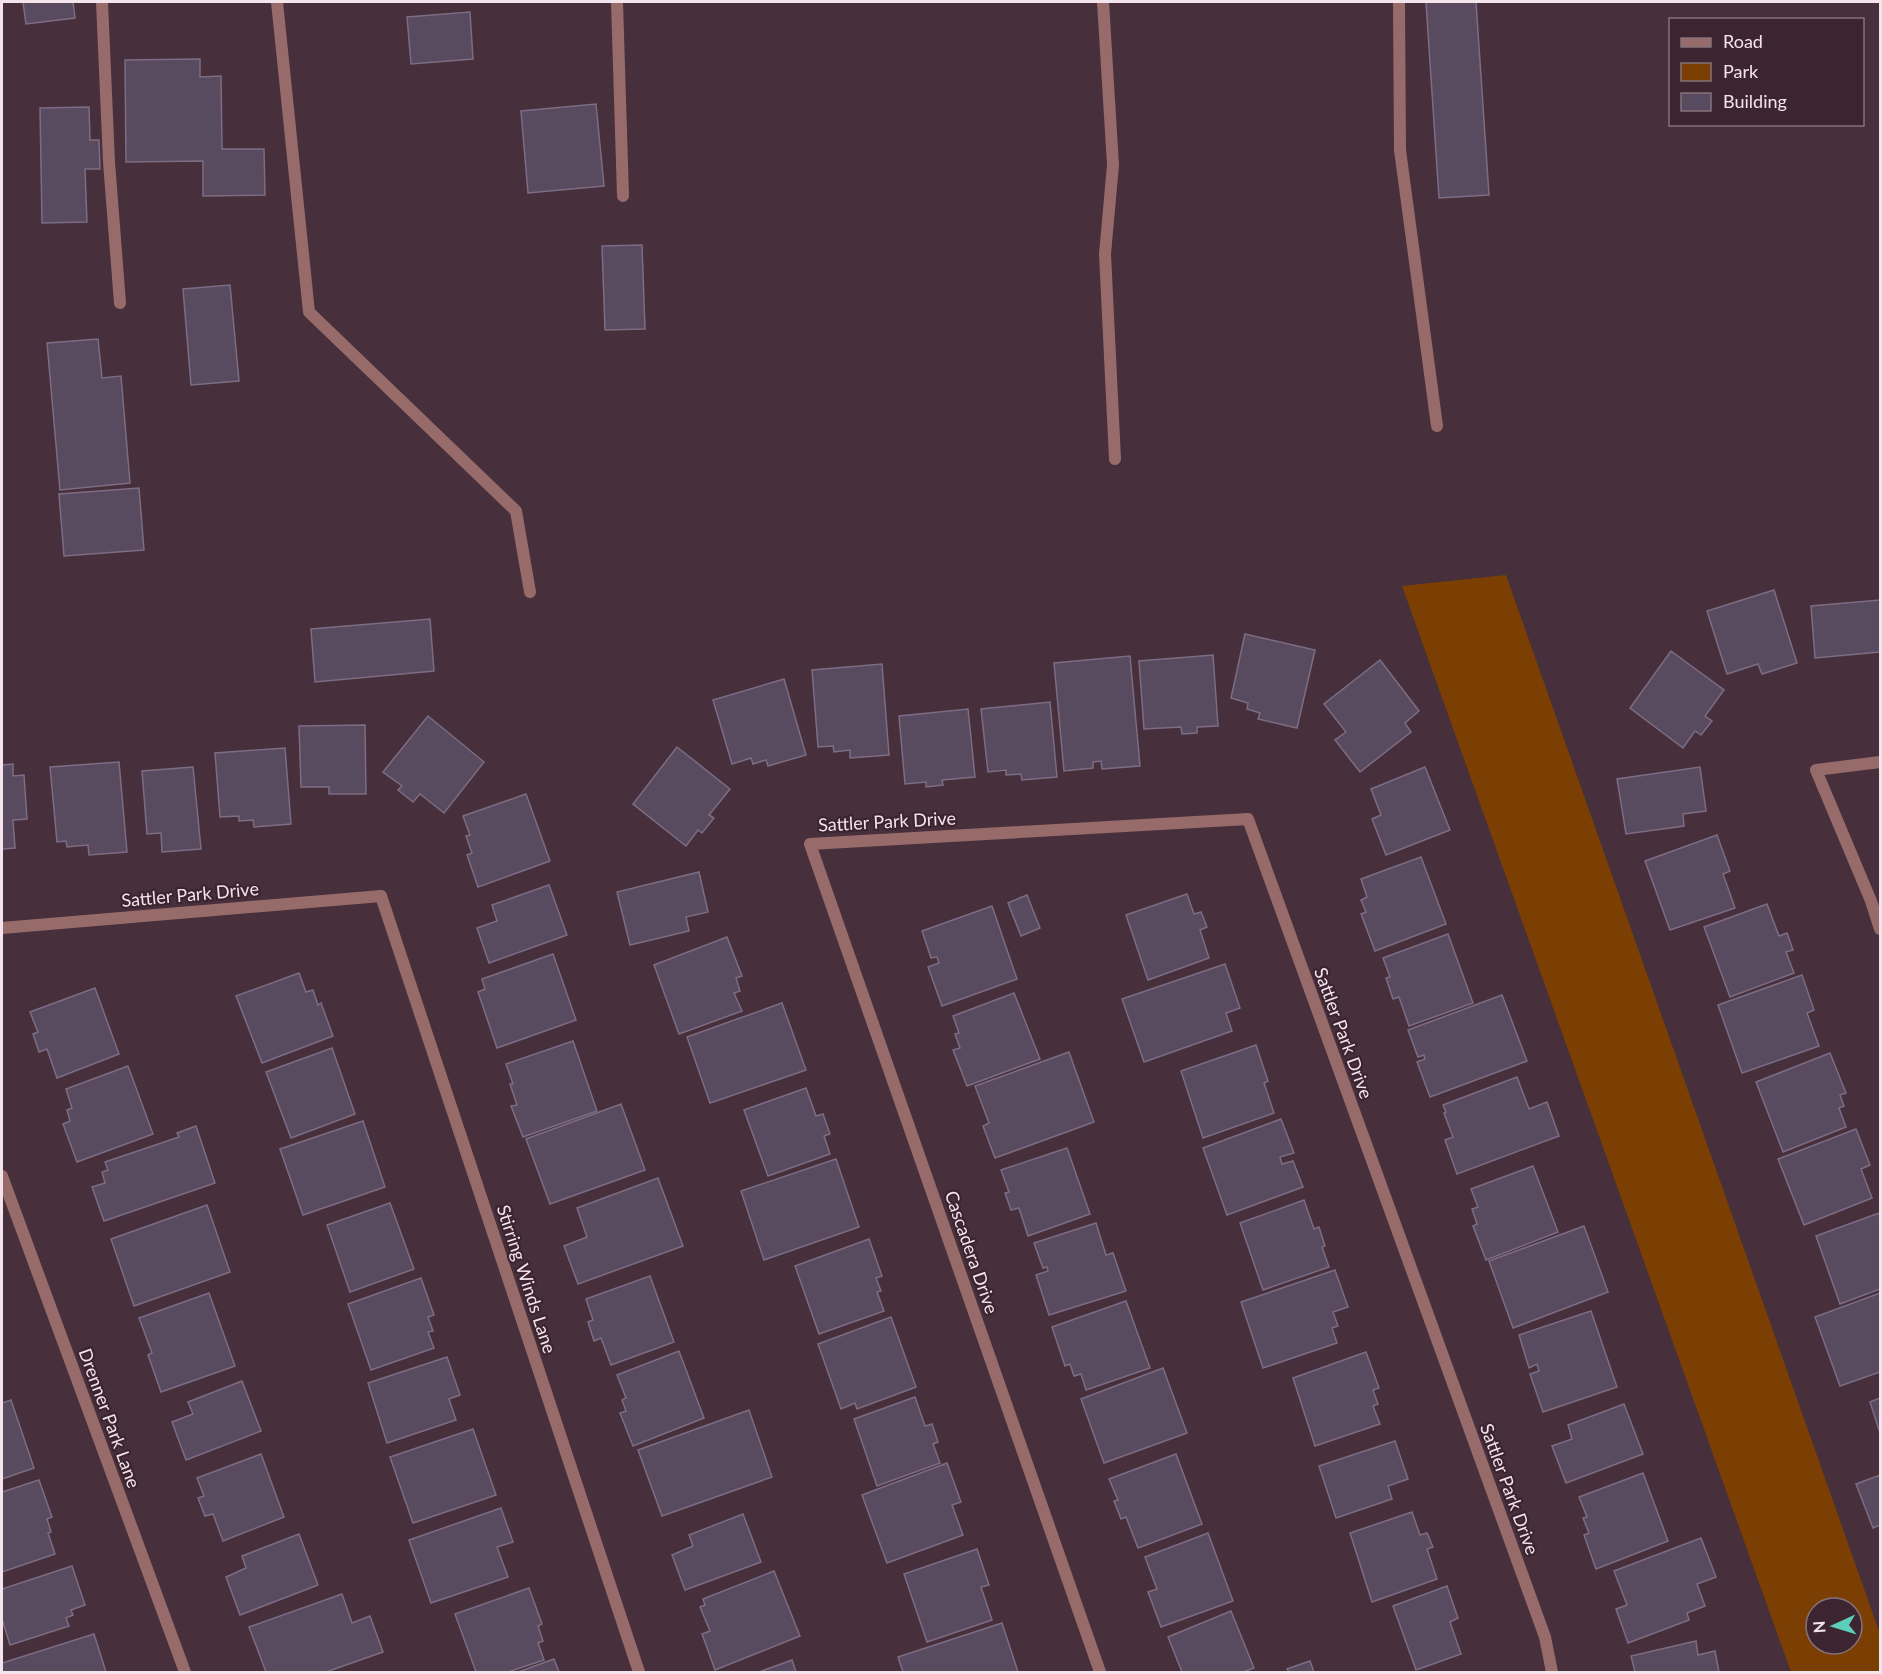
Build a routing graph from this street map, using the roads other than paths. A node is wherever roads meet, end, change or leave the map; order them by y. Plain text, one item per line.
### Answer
1 (102, 2) edge
2 (277, 2) edge
3 (618, 2) edge
4 (1103, 2) edge
5 (1399, 2) edge
6 (622, 196) dead end
7 (120, 303) dead end
8 (1437, 426) dead end
9 (1115, 459) dead end
10 (530, 592) dead end
11 (1881, 762) edge
12 (810, 844) joint
13 (381, 897) joint
14 (2, 928) edge
15 (1881, 929) edge
16 (2, 1176) edge
17 (185, 1672) edge
18 (639, 1672) edge
19 (1100, 1672) edge
20 (1552, 1672) edge

1 - 7 street
2 - 10 street
3 - 6 street
4 - 9 street
5 - 8 street
11 - 15 street
12 - 19 street, Cascadera Drive
12 - 20 street, Sattler Park Drive
13 - 14 street, Sattler Park Drive
13 - 18 street, Stirring Winds Lane
16 - 17 street, Drenner Park Lane

